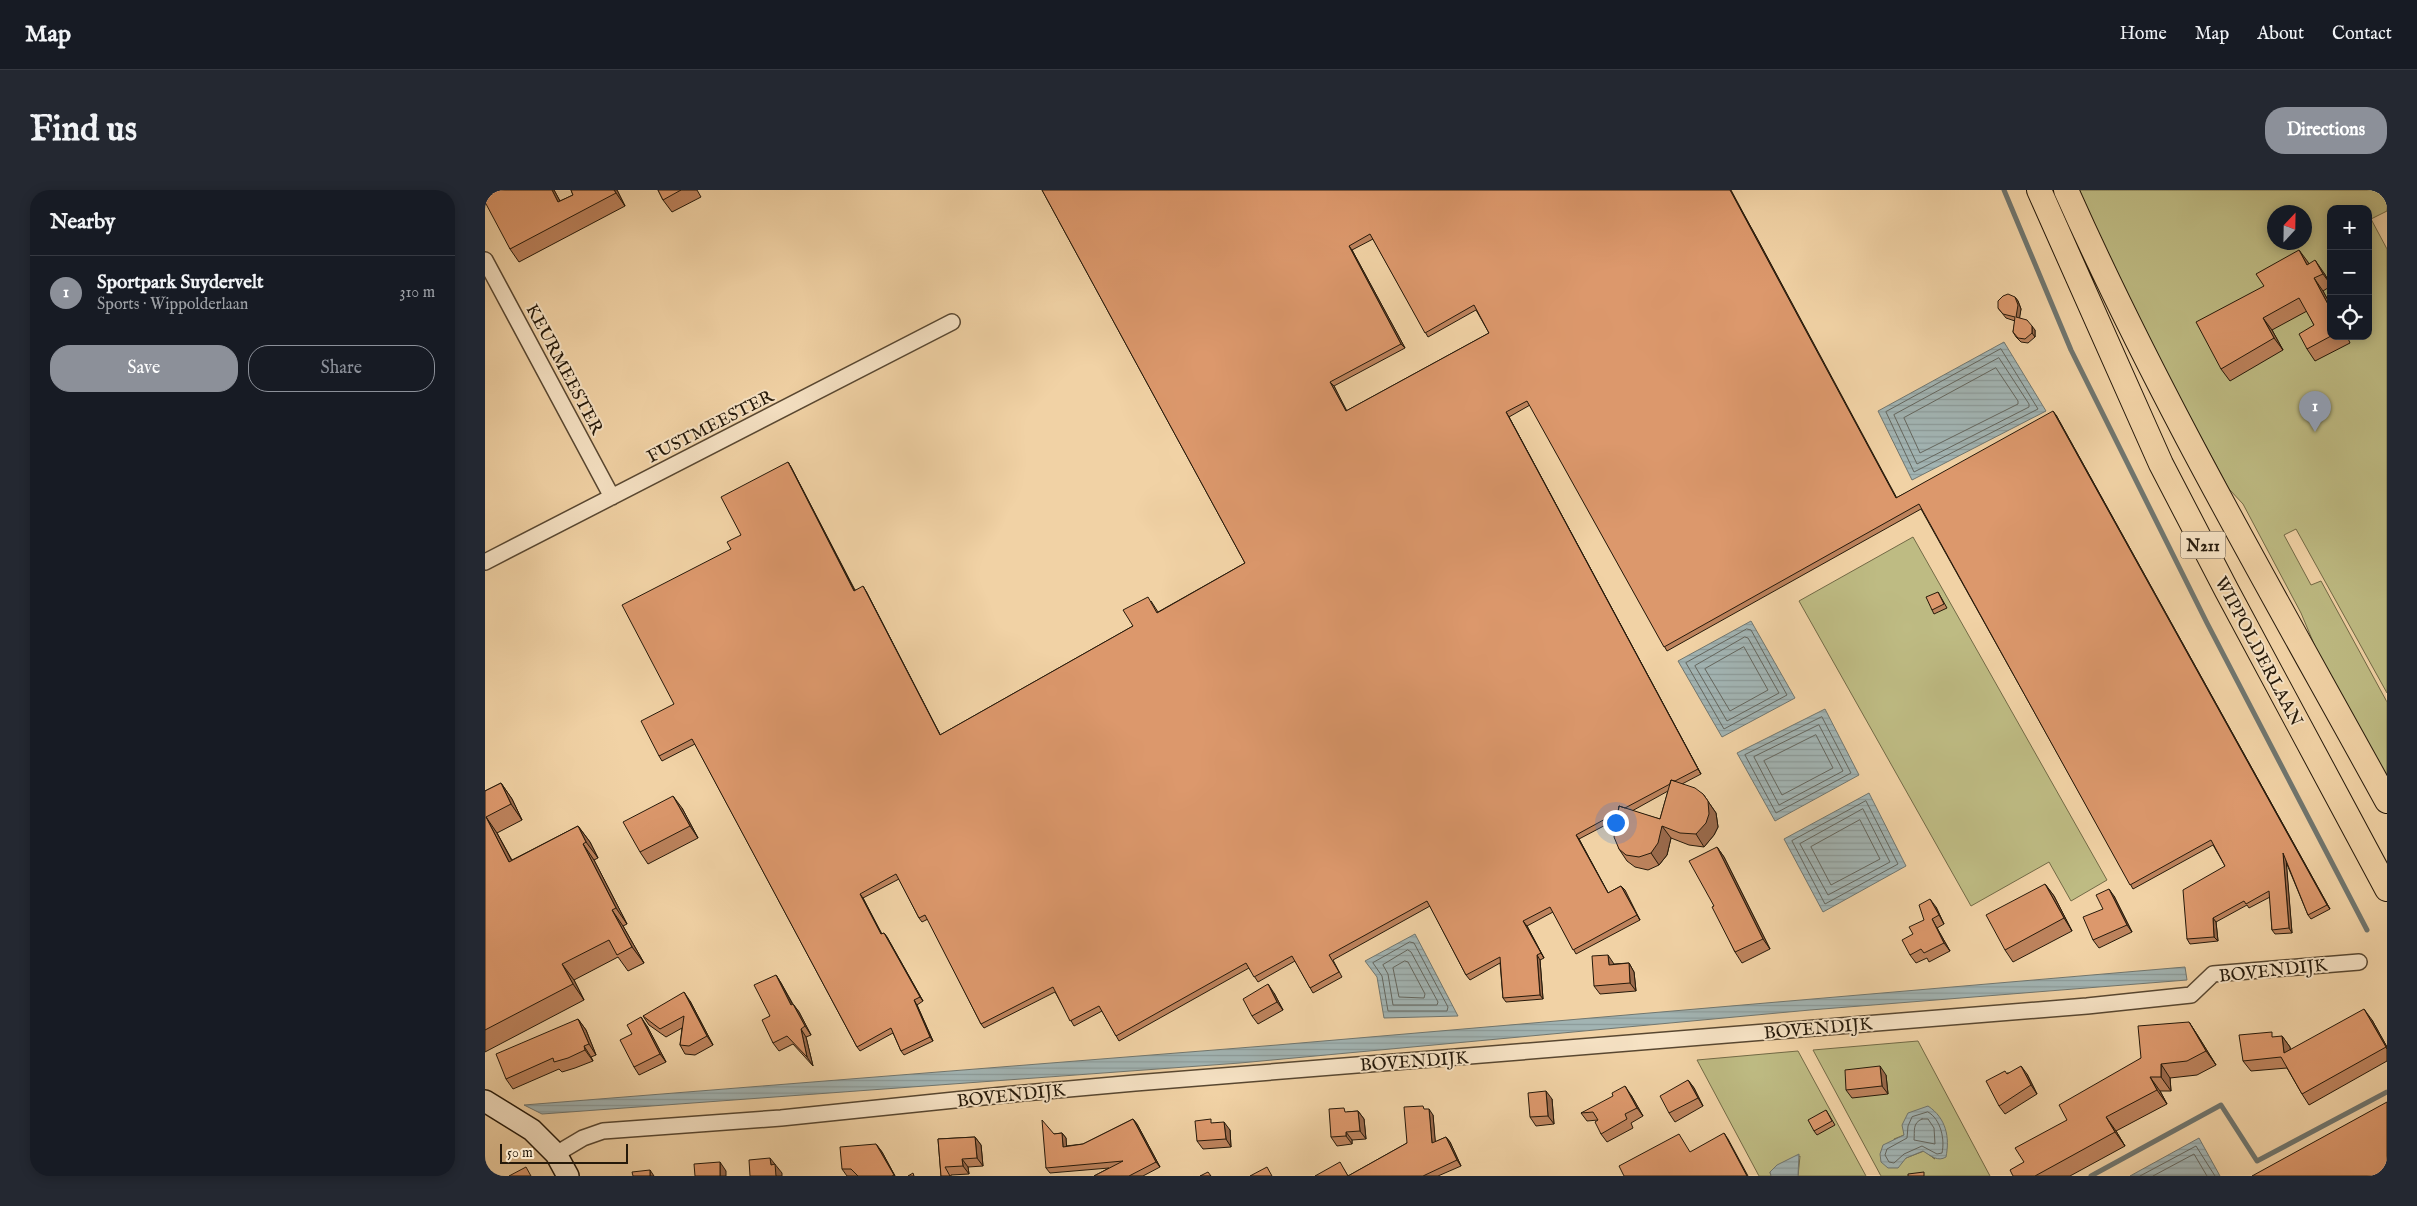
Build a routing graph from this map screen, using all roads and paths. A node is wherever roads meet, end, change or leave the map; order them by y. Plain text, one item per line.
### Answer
1 (2039, 190) edge
2 (2066, 190) edge
3 (485, 260) edge
4 (952, 322) dead end
5 (612, 497) junction
6 (485, 562) edge
7 (2387, 801) edge
8 (2387, 889) edge
9 (2359, 962) dead end
10 (485, 1101) edge
11 (557, 1154) junction
12 (568, 1176) edge

1 - 8 main road, WIPPOLDERLAAN / N211
2 - 7 main road, N211
3 - 5 street, KEURMEESTER
4 - 5 street, FUSTMEESTER
5 - 6 street, FUSTMEESTER
9 - 11 street, BOVENDIJK
10 - 11 street
11 - 12 street

